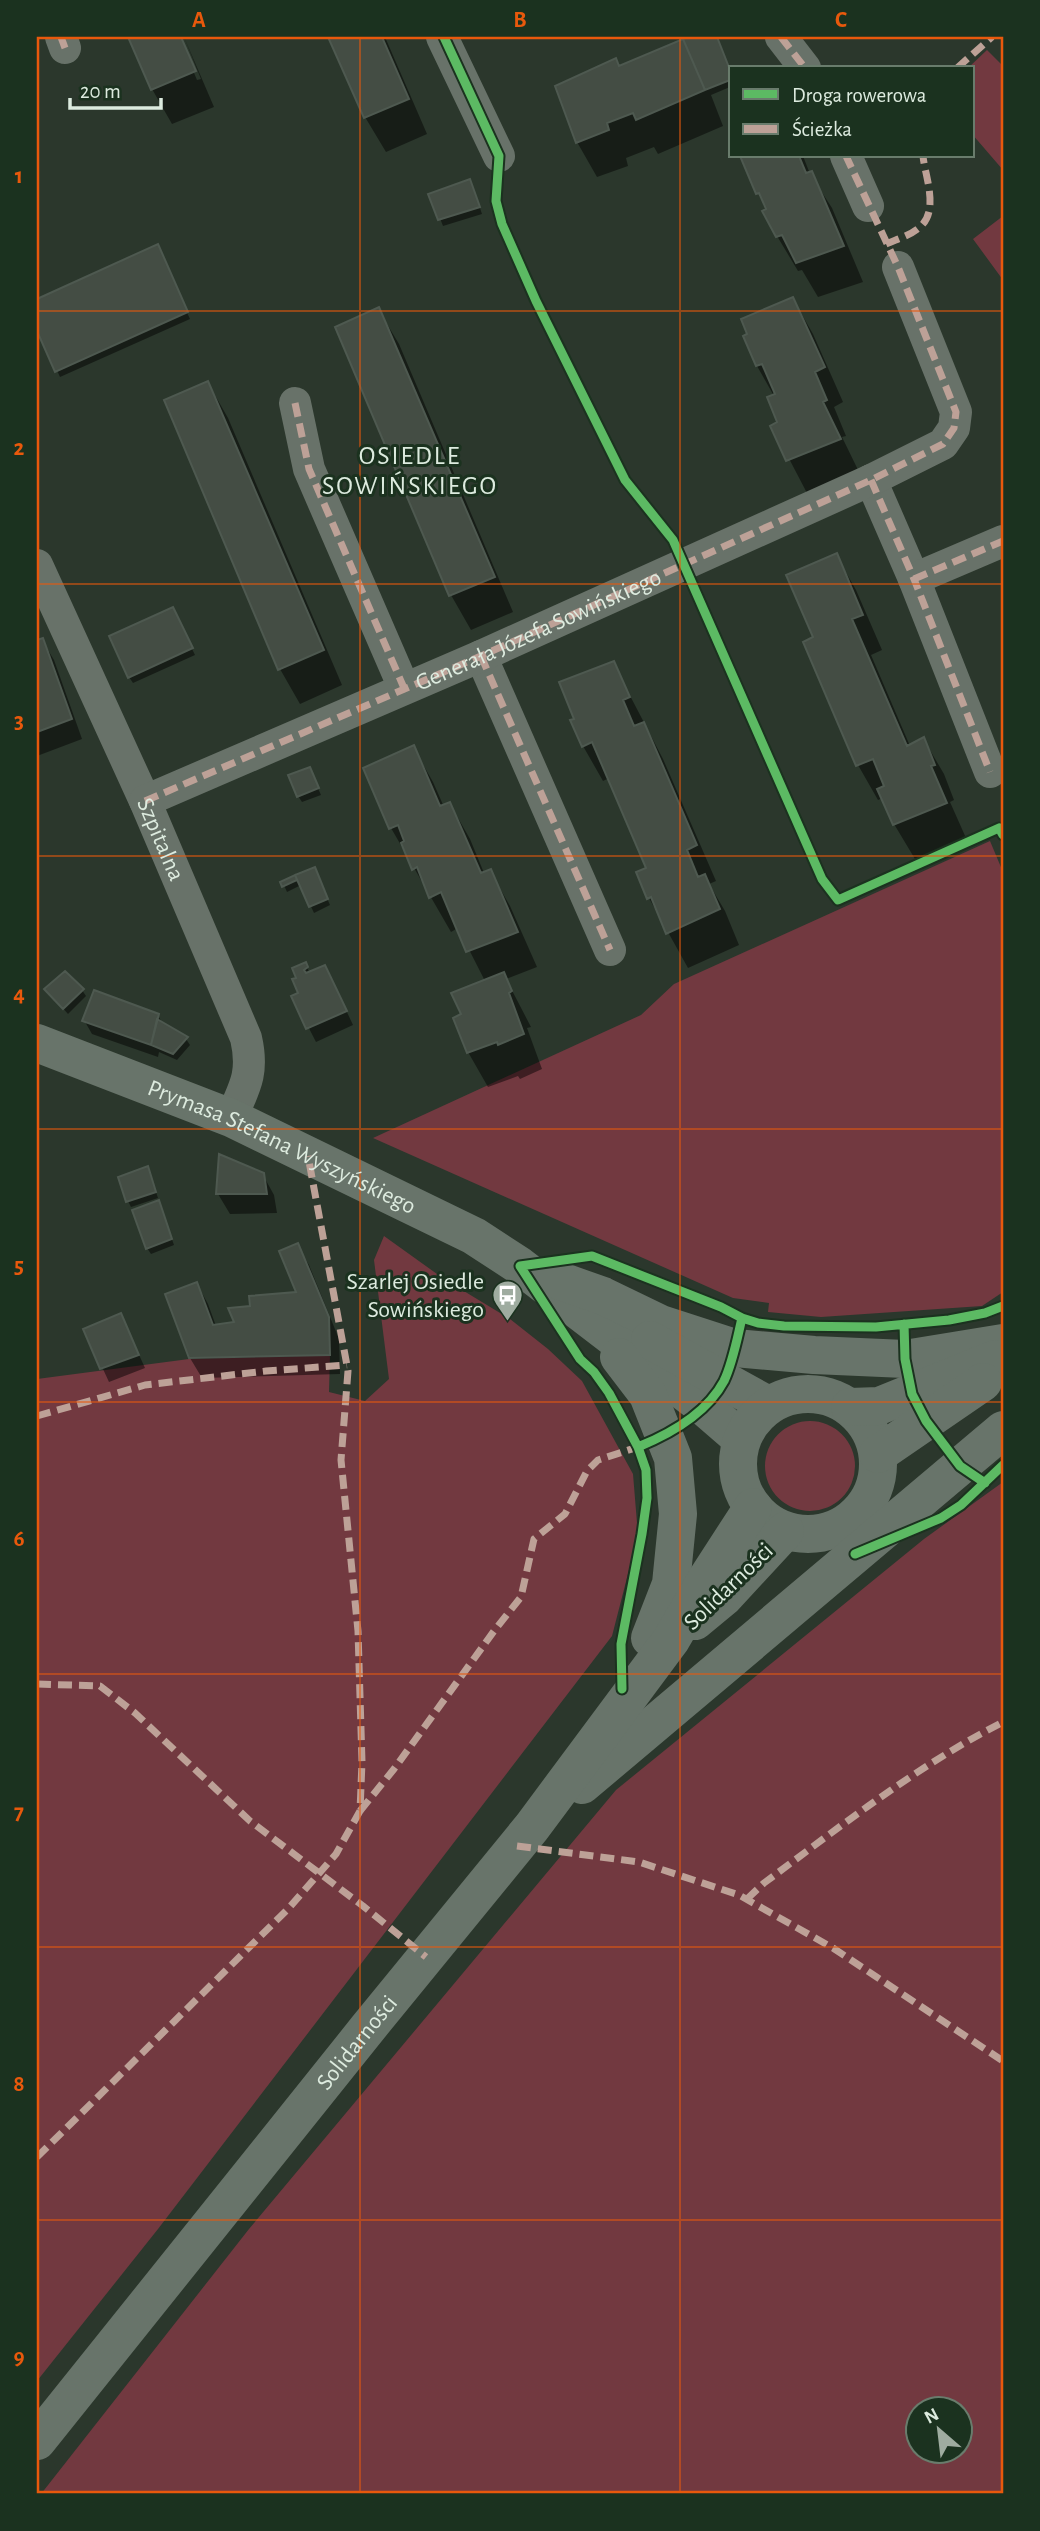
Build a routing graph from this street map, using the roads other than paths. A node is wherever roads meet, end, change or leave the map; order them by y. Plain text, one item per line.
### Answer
1 (445, 37) edge
2 (781, 37) edge
3 (803, 66) edge
4 (499, 156) dead end
5 (847, 158) edge
6 (868, 206) dead end
7 (898, 267) dead end
8 (295, 403) dead end
9 (871, 480) junction
10 (1003, 541) edge
11 (37, 565) edge
12 (914, 579) junction
13 (43, 600) edge
14 (481, 656) junction
15 (404, 688) junction
16 (990, 772) dead end
17 (145, 801) junction
18 (610, 950) dead end
19 (37, 1043) edge
20 (231, 1118) junction
21 (520, 1266) junction
22 (1003, 1343) edge
23 (1003, 1356) edge
24 (1003, 1368) edge
25 (768, 1405) junction
26 (850, 1407) junction
27 (1003, 1430) edge
28 (741, 1439) junction
29 (878, 1454) junction
30 (753, 1507) junction
31 (785, 1531) junction
32 (671, 1640) junction
33 (585, 1756) junction
34 (532, 1827) junction
35 (37, 2441) edge

1 - 4 street
2 - 3 street
5 - 6 street
7 - 9 street, Generała Józefa Sowińskiego
8 - 15 street
9 - 12 street
9 - 14 street, Generała Józefa Sowińskiego
10 - 12 street
11 - 13 street, Szpitalna
12 - 16 street
13 - 17 street, Szpitalna
14 - 15 street, Generała Józefa Sowińskiego
14 - 18 street
15 - 17 street, Generała Józefa Sowińskiego
17 - 20 street, Szpitalna
19 - 20 street, Prymasa Stefana Wyszyńskiego
20 - 21 street, Prymasa Stefana Wyszyńskiego
21 - 22 street
21 - 25 street, Prymasa Stefana Wyszyńskiego
21 - 28 street, Prymasa Stefana Wyszyńskiego
21 - 33 street
23 - 26 street
24 - 29 street
25 - 26 street
25 - 28 street
26 - 29 street
27 - 34 street
28 - 30 street
29 - 31 street
30 - 31 street
30 - 32 street, Solidarności
31 - 32 street, Solidarności
32 - 33 street, Solidarności
33 - 34 street, Solidarności
34 - 35 street, Solidarności

